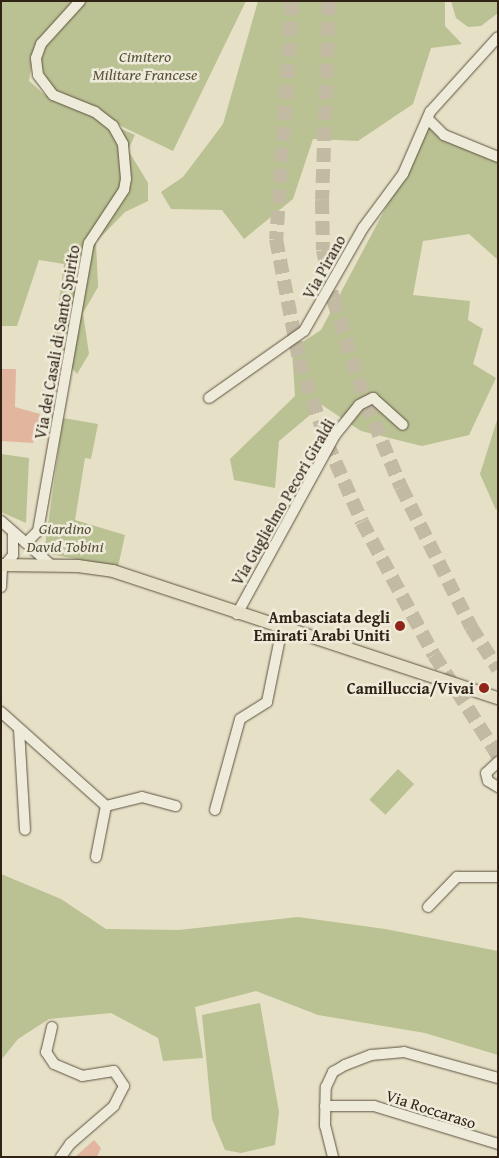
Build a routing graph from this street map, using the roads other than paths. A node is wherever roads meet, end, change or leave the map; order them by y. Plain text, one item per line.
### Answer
1 (80, 1) edge
2 (498, 38) edge
3 (428, 119) junction
4 (498, 157) edge
5 (209, 398) dead end
6 (403, 425) dead end
7 (1, 521) edge
8 (13, 535) junction
9 (26, 543) junction
10 (3, 565) edge
11 (51, 565) junction
12 (1, 588) edge
13 (237, 614) junction
14 (282, 628) junction
15 (498, 698) edge
16 (1, 712) edge
17 (19, 729) junction
18 (498, 762) edge
19 (498, 787) edge
20 (106, 806) junction
21 (176, 806) dead end
22 (215, 810) dead end
23 (25, 830) dead end
24 (96, 857) dead end
25 (498, 878) edge
26 (428, 907) dead end
27 (52, 1026) dead end
28 (498, 1078) edge
29 (325, 1106) junction
30 (498, 1144) edge
31 (61, 1157) edge
32 (333, 1157) edge

1 - 9 street, Via dei Casali di Santo Spirito
2 - 3 street, Via Pirano
3 - 4 street
3 - 5 street, Via Pirano
6 - 13 street, Via Guglielmo Pecori Giraldi
7 - 8 street
8 - 9 street
8 - 10 street
9 - 11 street
10 - 11 main road
10 - 12 street
11 - 13 main road
13 - 14 main road
14 - 15 main road
14 - 22 street
16 - 17 street
17 - 20 street
17 - 23 street
18 - 19 street
20 - 21 street
20 - 24 street
25 - 26 street
27 - 31 street
28 - 29 street
29 - 30 street, Via Roccaraso
29 - 32 street

